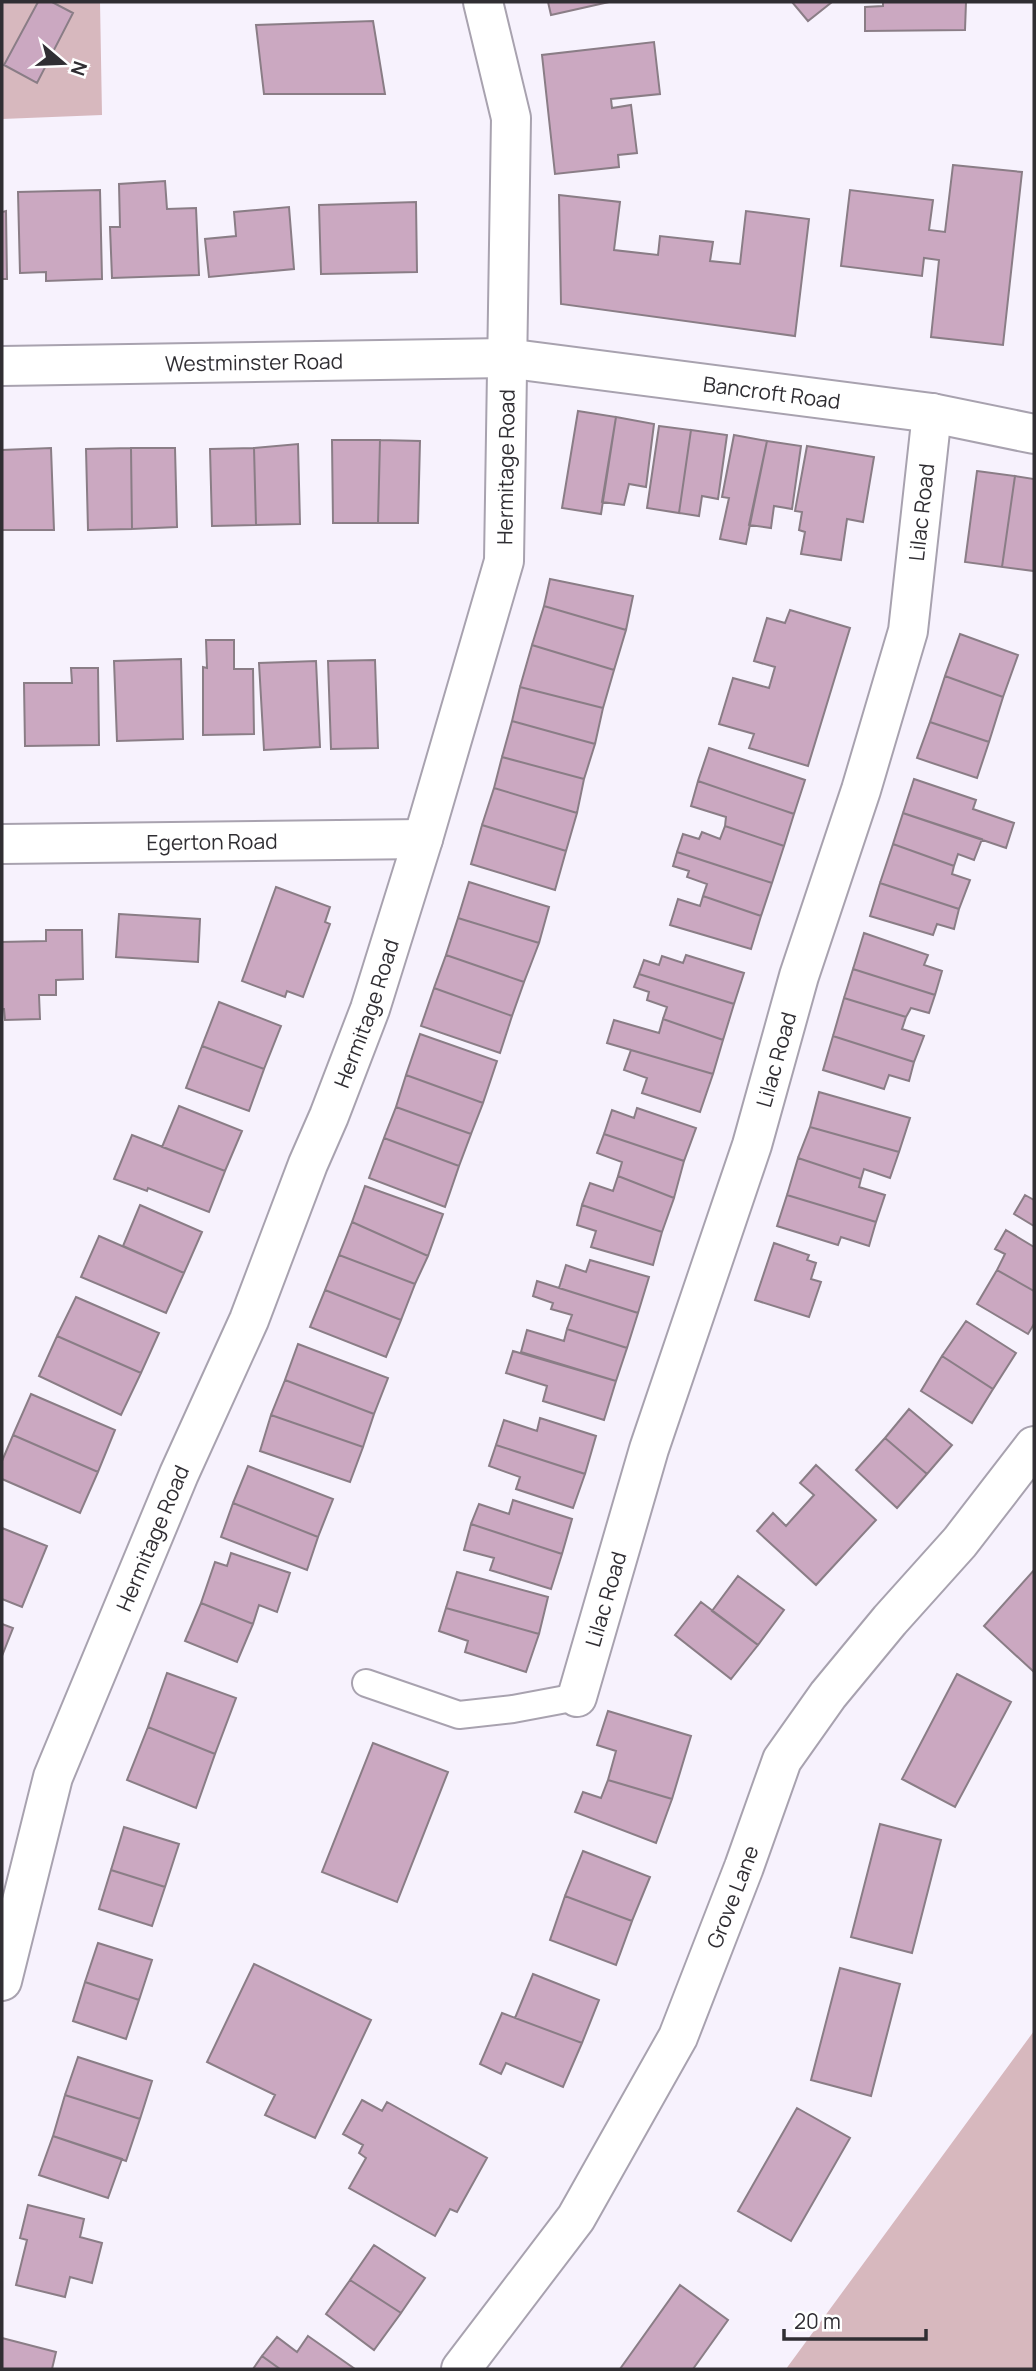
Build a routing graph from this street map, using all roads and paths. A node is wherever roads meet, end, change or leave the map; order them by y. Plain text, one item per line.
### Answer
1 (483, 2) edge
2 (506, 358) junction
3 (2, 366) edge
4 (932, 413) junction
5 (1034, 434) edge
6 (423, 839) junction
7 (2, 845) edge
8 (1034, 1446) edge
9 (366, 1683) dead end
10 (577, 1697) joint
11 (2, 1981) edge
12 (461, 2369) edge

1 - 2 street, Hermitage Road
2 - 3 street, Westminster Road
2 - 4 street, Bancroft Road
2 - 6 street, Hermitage Road
4 - 5 street, Bancroft Road
4 - 10 street, Lilac Road
6 - 7 street, Egerton Road
6 - 11 street, Hermitage Road
8 - 12 street, Grove Lane
9 - 10 lane

